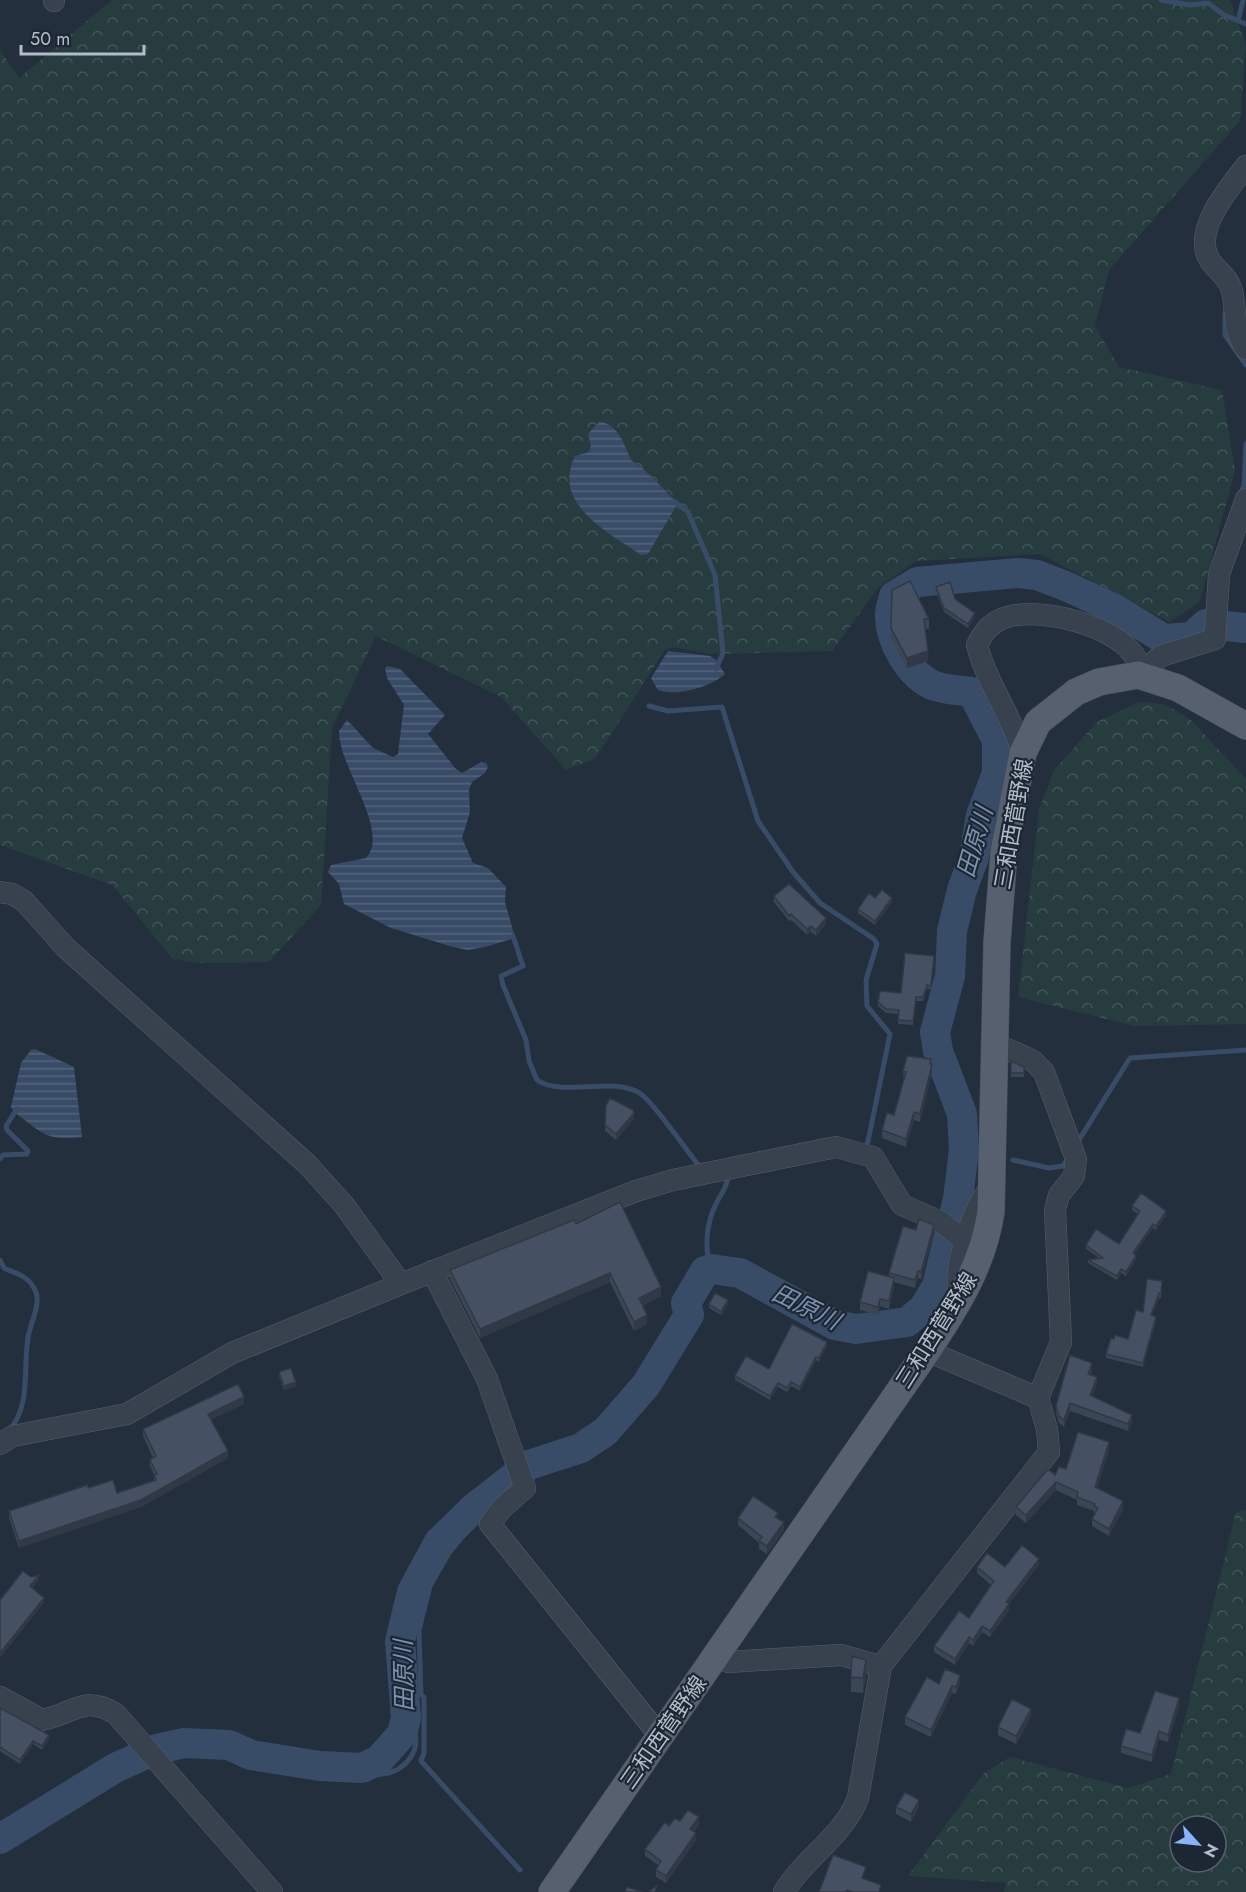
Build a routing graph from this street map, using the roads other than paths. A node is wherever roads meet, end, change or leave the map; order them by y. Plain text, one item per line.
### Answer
1 (1246, 166) edge
2 (1246, 349) edge
3 (1246, 499) edge
4 (1138, 675) junction
5 (1246, 726) edge
6 (1023, 753) junction
7 (0, 892) edge
8 (995, 1044) junction
9 (993, 1187) junction
10 (961, 1239) junction
11 (432, 1271) junction
12 (401, 1284) junction
13 (962, 1298) junction
14 (927, 1350) junction
15 (1038, 1398) junction
16 (0, 1444) edge
17 (718, 1655) junction
18 (881, 1666) junction
19 (0, 1697) edge
20 (660, 1736) junction
21 (272, 1892) edge
22 (552, 1892) edge
23 (784, 1892) edge

1 - 2 street
3 - 4 street
4 - 5 main road, 三和西菅野線
4 - 6 main road, 三和西菅野線
4 - 6 street
6 - 8 main road, 三和西菅野線
7 - 12 street
8 - 9 main road, 三和西菅野線
8 - 15 street
9 - 10 street
9 - 13 main road, 三和西菅野線
10 - 11 street
10 - 13 street
11 - 12 street
11 - 20 street
12 - 16 street
13 - 14 main road, 三和西菅野線
14 - 15 street
14 - 17 main road, 三和西菅野線
15 - 18 street
17 - 18 street
17 - 20 main road, 三和西菅野線
18 - 23 street
19 - 21 street
20 - 22 main road, 三和西菅野線

